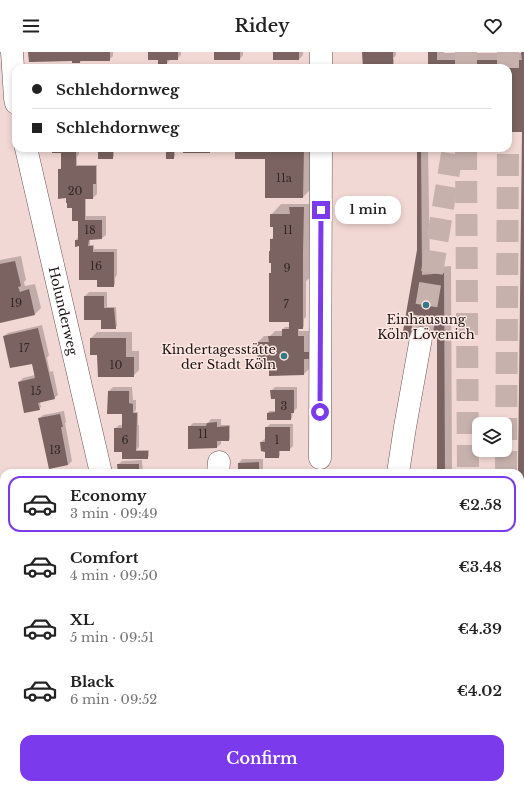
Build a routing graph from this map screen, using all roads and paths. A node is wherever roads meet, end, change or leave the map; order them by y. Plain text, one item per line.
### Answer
1 (12, 52) edge
2 (321, 52) edge
3 (321, 64) edge
4 (12, 99) edge
5 (27, 152) edge
6 (321, 152) edge
7 (421, 338) tunnel mouth
8 (320, 458) dead end
9 (100, 469) edge
10 (399, 469) edge

1 - 4 main road
2 - 3 main road
5 - 9 main road, Holunderweg
6 - 8 main road
7 - 10 main road

